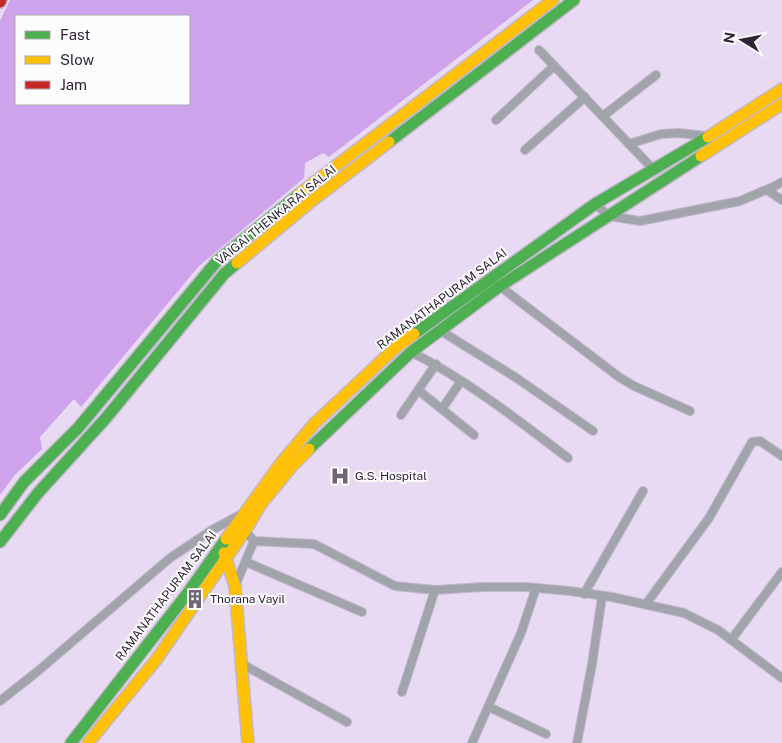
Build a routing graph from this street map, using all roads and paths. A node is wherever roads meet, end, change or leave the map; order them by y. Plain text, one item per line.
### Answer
1 (553, 0) edge
2 (574, 0) edge
3 (539, 50) dead end
4 (554, 66) junction
5 (656, 75) dead end
6 (782, 89) edge
7 (585, 97) junction
8 (782, 104) edge
9 (603, 116) junction
10 (496, 120) dead end
11 (708, 136) junction
12 (629, 144) junction
13 (525, 150) dead end
14 (653, 169) junction
15 (782, 182) edge
16 (767, 190) junction
17 (782, 200) edge
18 (595, 204) junction
19 (609, 216) junction
20 (500, 286) junction
21 (442, 331) junction
22 (411, 352) junction
23 (436, 364) junction
24 (461, 380) junction
25 (418, 390) junction
26 (442, 409) junction
27 (690, 411) dead end
28 (401, 415) dead end
29 (593, 431) dead end
30 (474, 435) dead end
31 (782, 456) edge
32 (568, 458) dead end
33 (643, 491) dead end
34 (261, 504) junction
35 (246, 512) junction
36 (0, 515) edge
37 (245, 531) junction
38 (254, 541) junction
39 (0, 542) edge
40 (221, 547) junction
41 (226, 559) junction
42 (246, 562) junction
43 (782, 572) edge
44 (235, 586) junction
45 (536, 588) junction
46 (436, 590) junction
47 (584, 594) junction
48 (602, 597) junction
49 (646, 604) junction
50 (362, 612) dead end
51 (731, 640) junction
52 (242, 664) junction
53 (782, 677) edge
54 (402, 692) dead end
55 (0, 701) edge
56 (490, 707) junction
57 (347, 722) dead end
58 (546, 734) dead end
59 (72, 743) edge
60 (88, 743) edge
61 (248, 743) edge
62 (472, 743) edge
63 (578, 743) edge

1 - 36 main road, VAIGAI THENKARAI SALAI
2 - 39 main road, VAIGAI THENKARAI SALAI
3 - 4 street
4 - 7 street
4 - 10 street
5 - 9 street
6 - 11 main road, RAMANATHAPURAM SALAI
7 - 9 street
7 - 13 street
8 - 19 main road, RAMANATHAPURAM SALAI
9 - 12 street
11 - 12 street
11 - 14 main road, RAMANATHAPURAM SALAI
12 - 14 street
14 - 18 main road, RAMANATHAPURAM SALAI
15 - 16 street
16 - 17 street
16 - 19 street
18 - 19 street
18 - 35 main road, RAMANATHAPURAM SALAI
19 - 20 main road, RAMANATHAPURAM SALAI
20 - 21 main road, RAMANATHAPURAM SALAI
20 - 27 street
21 - 22 main road, RAMANATHAPURAM SALAI
21 - 29 street
22 - 23 street
22 - 34 main road, RAMANATHAPURAM SALAI
23 - 24 street
23 - 25 street
24 - 26 street
24 - 32 street
25 - 26 street
25 - 28 street
26 - 30 street
31 - 49 street
33 - 47 street
34 - 35 street
34 - 37 main road, RAMANATHAPURAM SALAI
35 - 40 main road, RAMANATHAPURAM SALAI
35 - 55 street
37 - 38 street
37 - 41 main road, RAMANATHAPURAM SALAI
38 - 42 street
38 - 46 street
40 - 41 main road
40 - 59 main road, RAMANATHAPURAM SALAI
41 - 44 main road
41 - 60 main road, RAMANATHAPURAM SALAI
42 - 44 street
42 - 50 street
43 - 51 street
44 - 52 main road
45 - 46 street
45 - 47 street
45 - 56 street
46 - 54 street
47 - 48 street
48 - 49 street
48 - 63 street
49 - 51 street
51 - 53 street
52 - 57 street
52 - 61 main road
56 - 58 street
56 - 62 street

